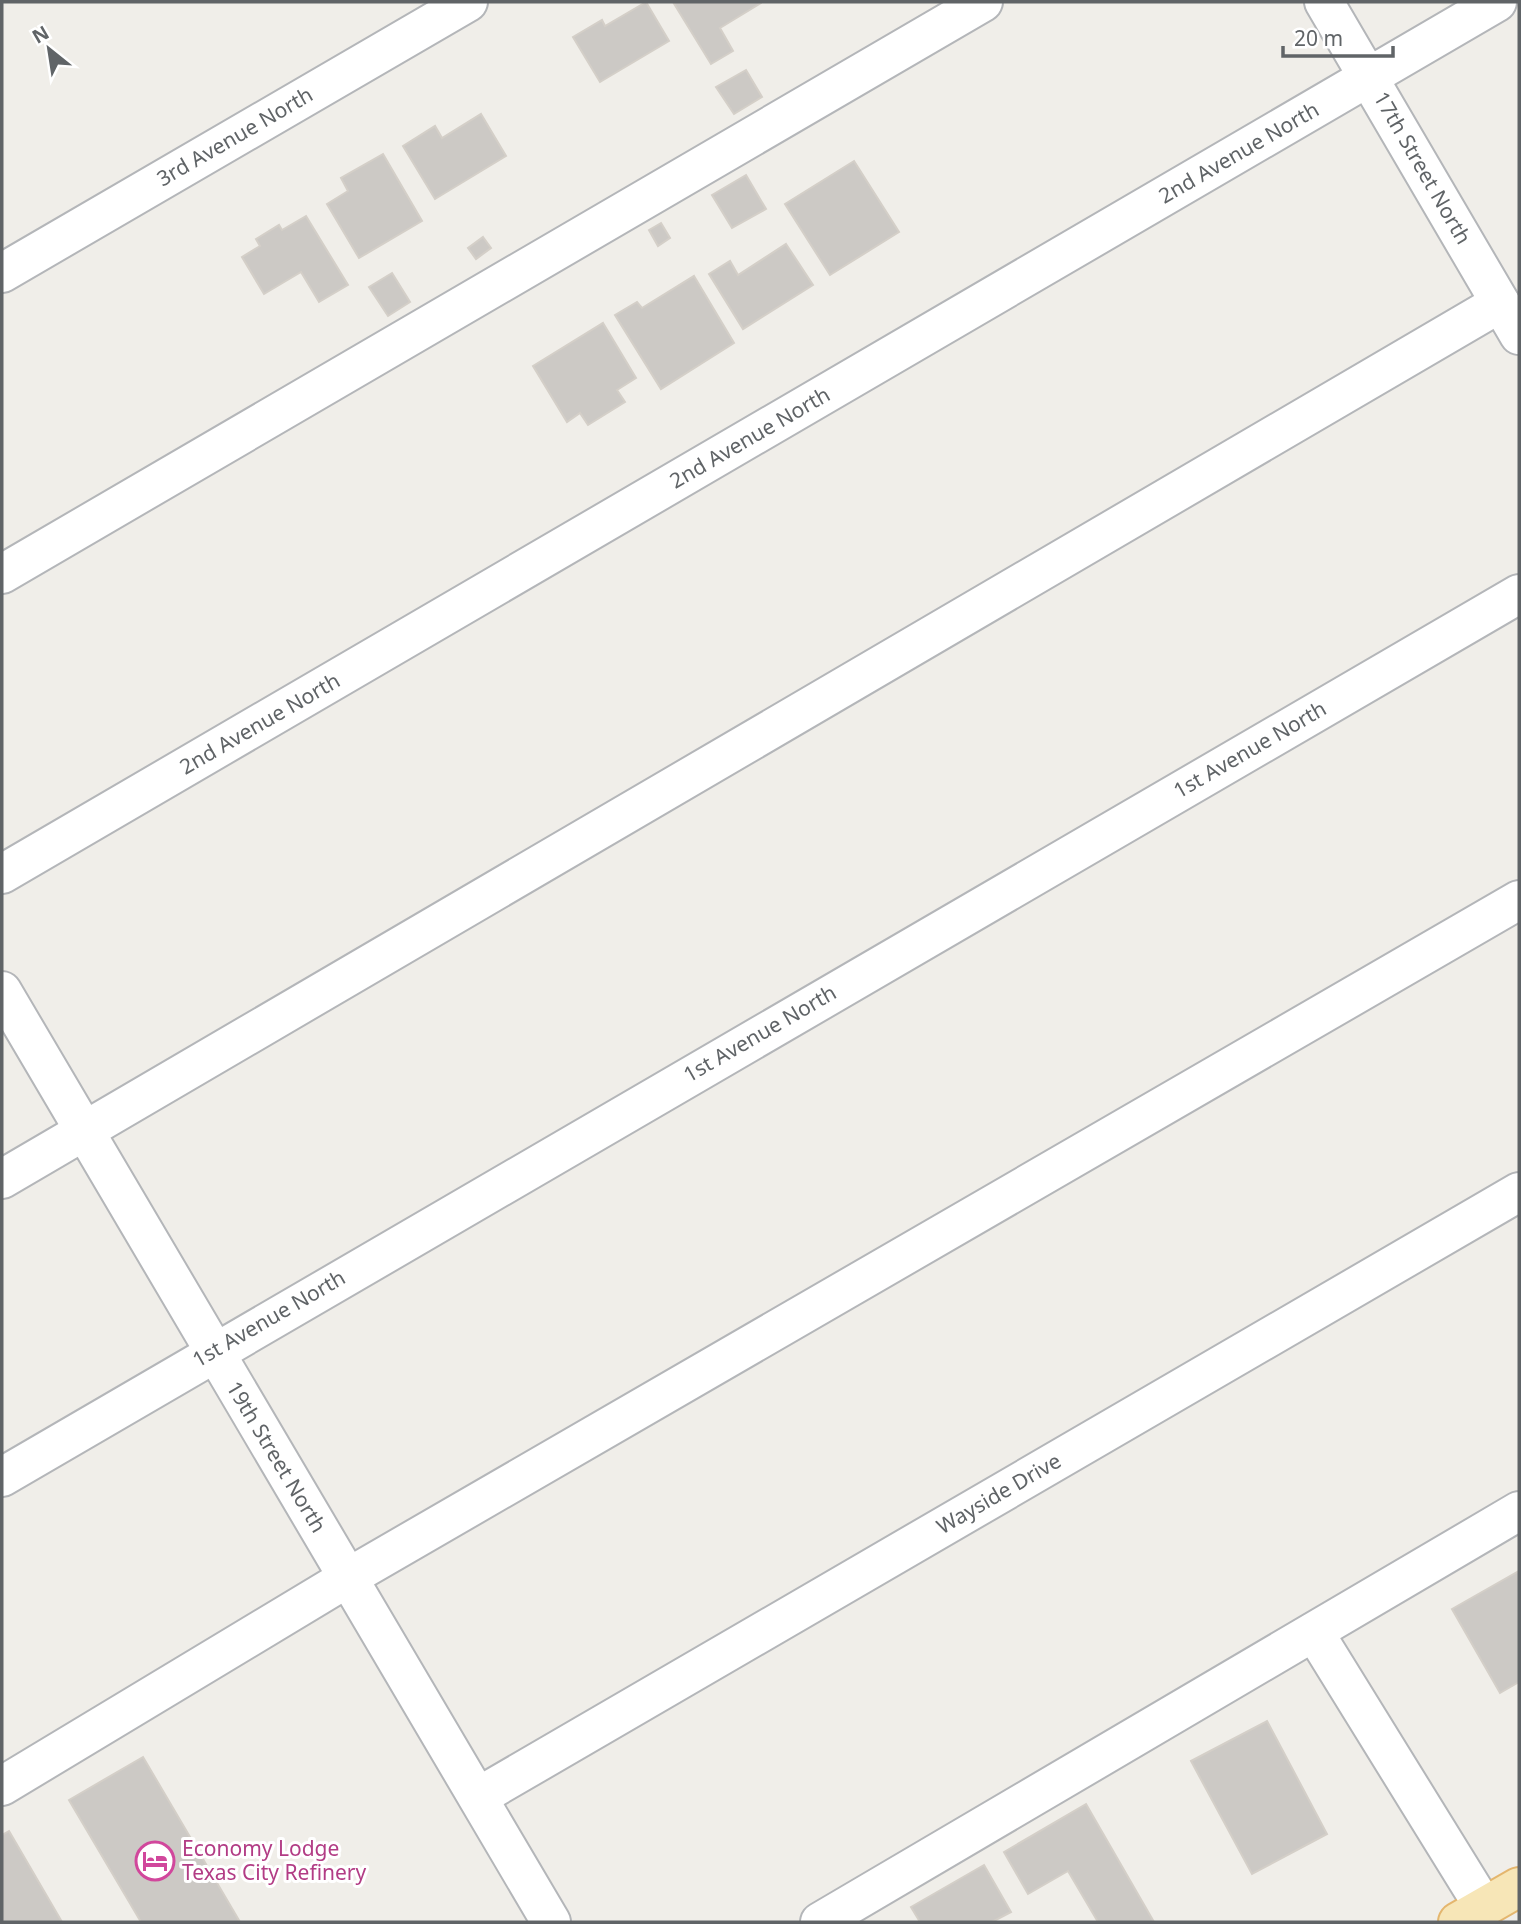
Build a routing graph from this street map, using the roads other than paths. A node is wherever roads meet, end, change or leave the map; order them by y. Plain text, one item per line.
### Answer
1 (468, 2) edge
2 (984, 2) edge
3 (1324, 2) edge
4 (1497, 2) edge
5 (1368, 78) junction
6 (2, 273) edge
7 (1510, 319) edge
8 (2, 574) edge
9 (1519, 594) edge
10 (2, 874) edge
11 (1519, 900) edge
12 (2, 991) edge
13 (83, 1130) junction
14 (2, 1179) edge
15 (1519, 1192) edge
16 (213, 1352) junction
17 (2, 1477) edge
18 (1519, 1511) edge
19 (349, 1577) junction
20 (1314, 1632) junction
21 (2, 1786) edge
22 (478, 1797) junction
23 (1519, 1886) edge
24 (1471, 1915) edge
25 (551, 1922) edge
26 (820, 1922) edge

1 - 6 street, 3rd Avenue North
2 - 8 street
3 - 5 street, 17th Street North
4 - 5 street, 2nd Avenue North
5 - 7 street, 17th Street North
5 - 10 street, 2nd Avenue North
7 - 13 street
9 - 16 street, 1st Avenue North
11 - 19 street
12 - 13 street, 19th Street North
13 - 14 street
13 - 16 street, 19th Street North
15 - 22 street, Wayside Drive
16 - 17 street, 1st Avenue North
16 - 19 street, 19th Street North
18 - 20 street
19 - 21 street
19 - 22 street, 19th Street North
20 - 24 street
20 - 26 street
22 - 25 street, 19th Street North
23 - 24 main road

